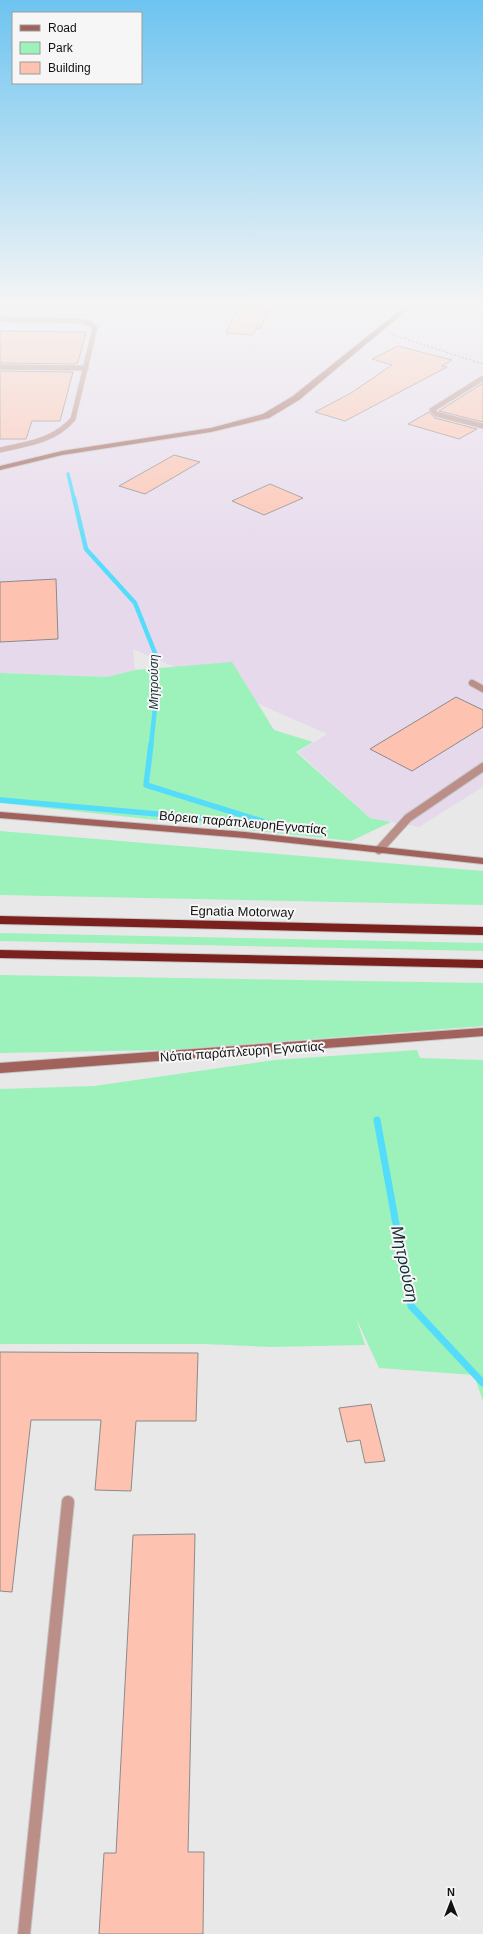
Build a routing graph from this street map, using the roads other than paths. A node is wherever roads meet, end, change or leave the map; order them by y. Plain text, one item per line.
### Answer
1 (79, 394) edge
2 (300, 394) edge
3 (455, 394) edge
4 (483, 426) edge
5 (0, 450) edge
6 (0, 468) edge
7 (472, 683) dead end
8 (483, 689) edge
9 (483, 767) edge
10 (0, 816) edge
11 (379, 850) junction
12 (483, 861) edge
13 (0, 920) edge
14 (483, 931) edge
15 (0, 954) edge
16 (483, 964) edge
17 (483, 1032) edge
18 (0, 1068) edge
19 (68, 1502) dead end
20 (24, 1934) edge

1 - 5 lane
2 - 6 street
3 - 4 lane
7 - 8 lane
9 - 11 lane
10 - 11 street, Βόρεια παράπλευρηΕγνατίας
11 - 12 street, Βόρεια παράπλευρηΕγνατίας
13 - 14 highway, Egnatia Motorway
15 - 16 highway
17 - 18 street, Νότια παράπλευρη Εγνατίας
19 - 20 lane

